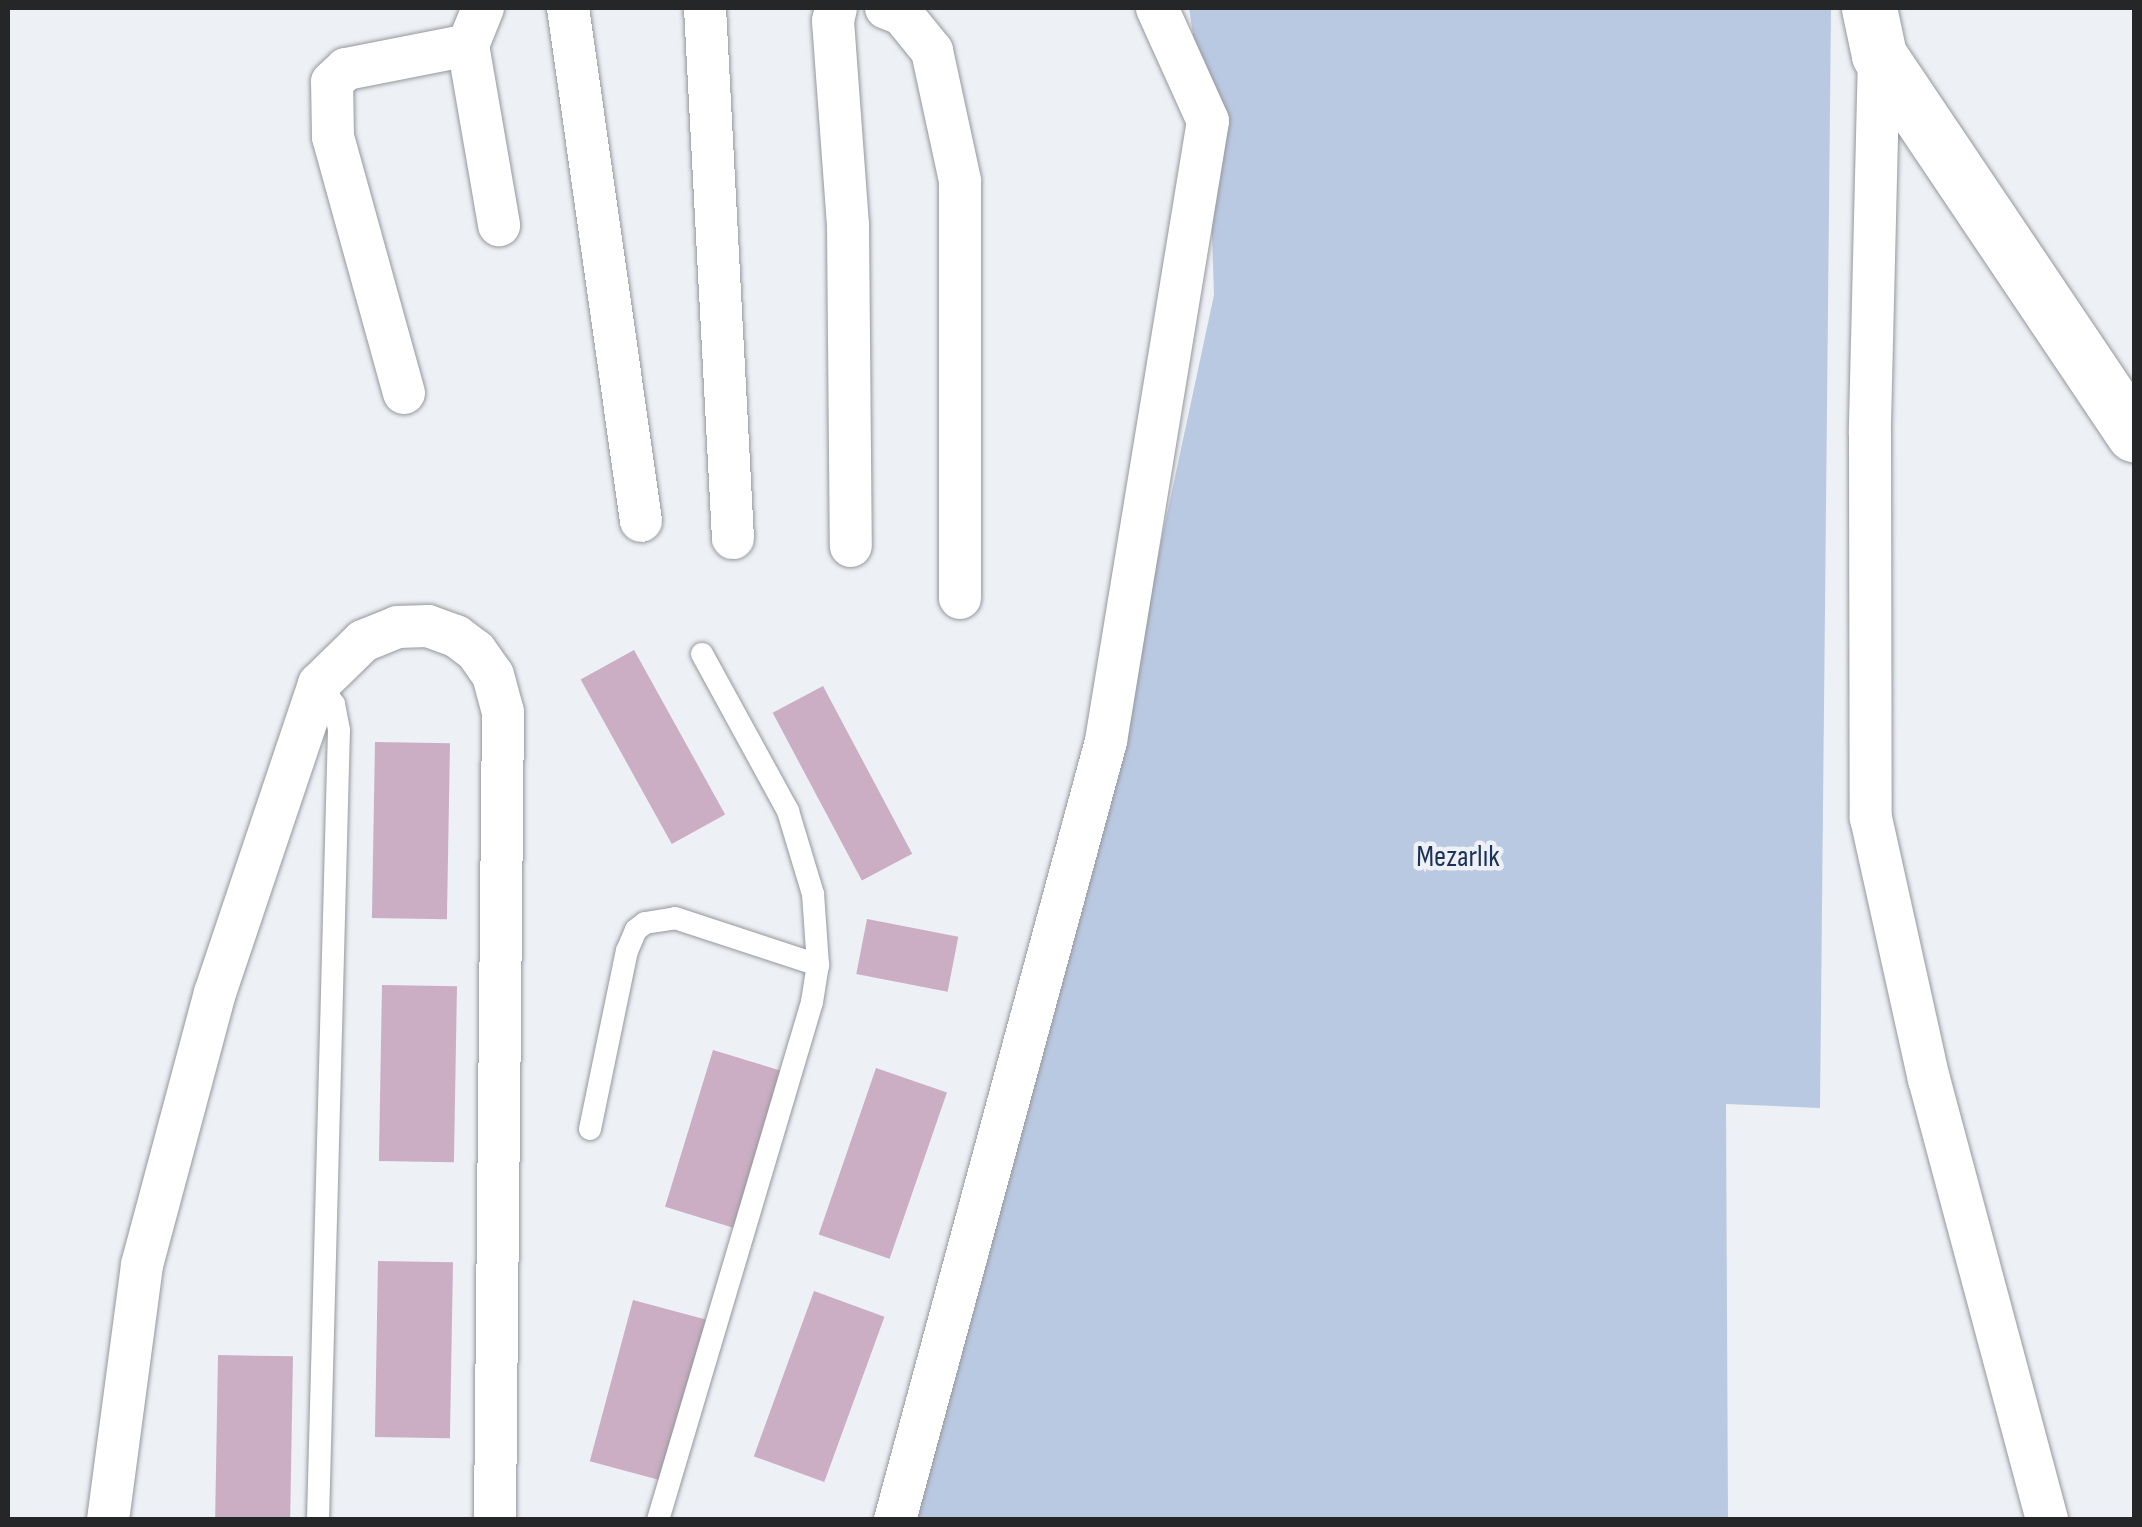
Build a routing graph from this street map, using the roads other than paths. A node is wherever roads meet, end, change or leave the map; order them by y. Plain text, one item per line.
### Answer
1 (568, 8) edge
2 (705, 8) edge
3 (836, 8) edge
4 (886, 8) edge
5 (1157, 8) edge
6 (475, 26) edge
7 (1874, 31) edge
8 (499, 225) dead end
9 (404, 394) dead end
10 (2134, 434) edge
11 (641, 521) dead end
12 (734, 538) dead end
13 (851, 546) dead end
14 (960, 598) dead end
15 (702, 654) dead end
16 (319, 684) junction
17 (818, 965) junction
18 (590, 1129) dead end
19 (108, 1520) edge
20 (318, 1520) edge
21 (495, 1520) edge
22 (658, 1520) edge
23 (895, 1520) edge
24 (2047, 1520) edge

1 - 11 street
2 - 12 street
3 - 13 street
4 - 14 street
5 - 23 street
6 - 8 street
6 - 9 street
7 - 10 main road
7 - 24 street
15 - 17 lane
16 - 19 street
16 - 20 lane
16 - 21 street
17 - 18 lane
17 - 22 lane

